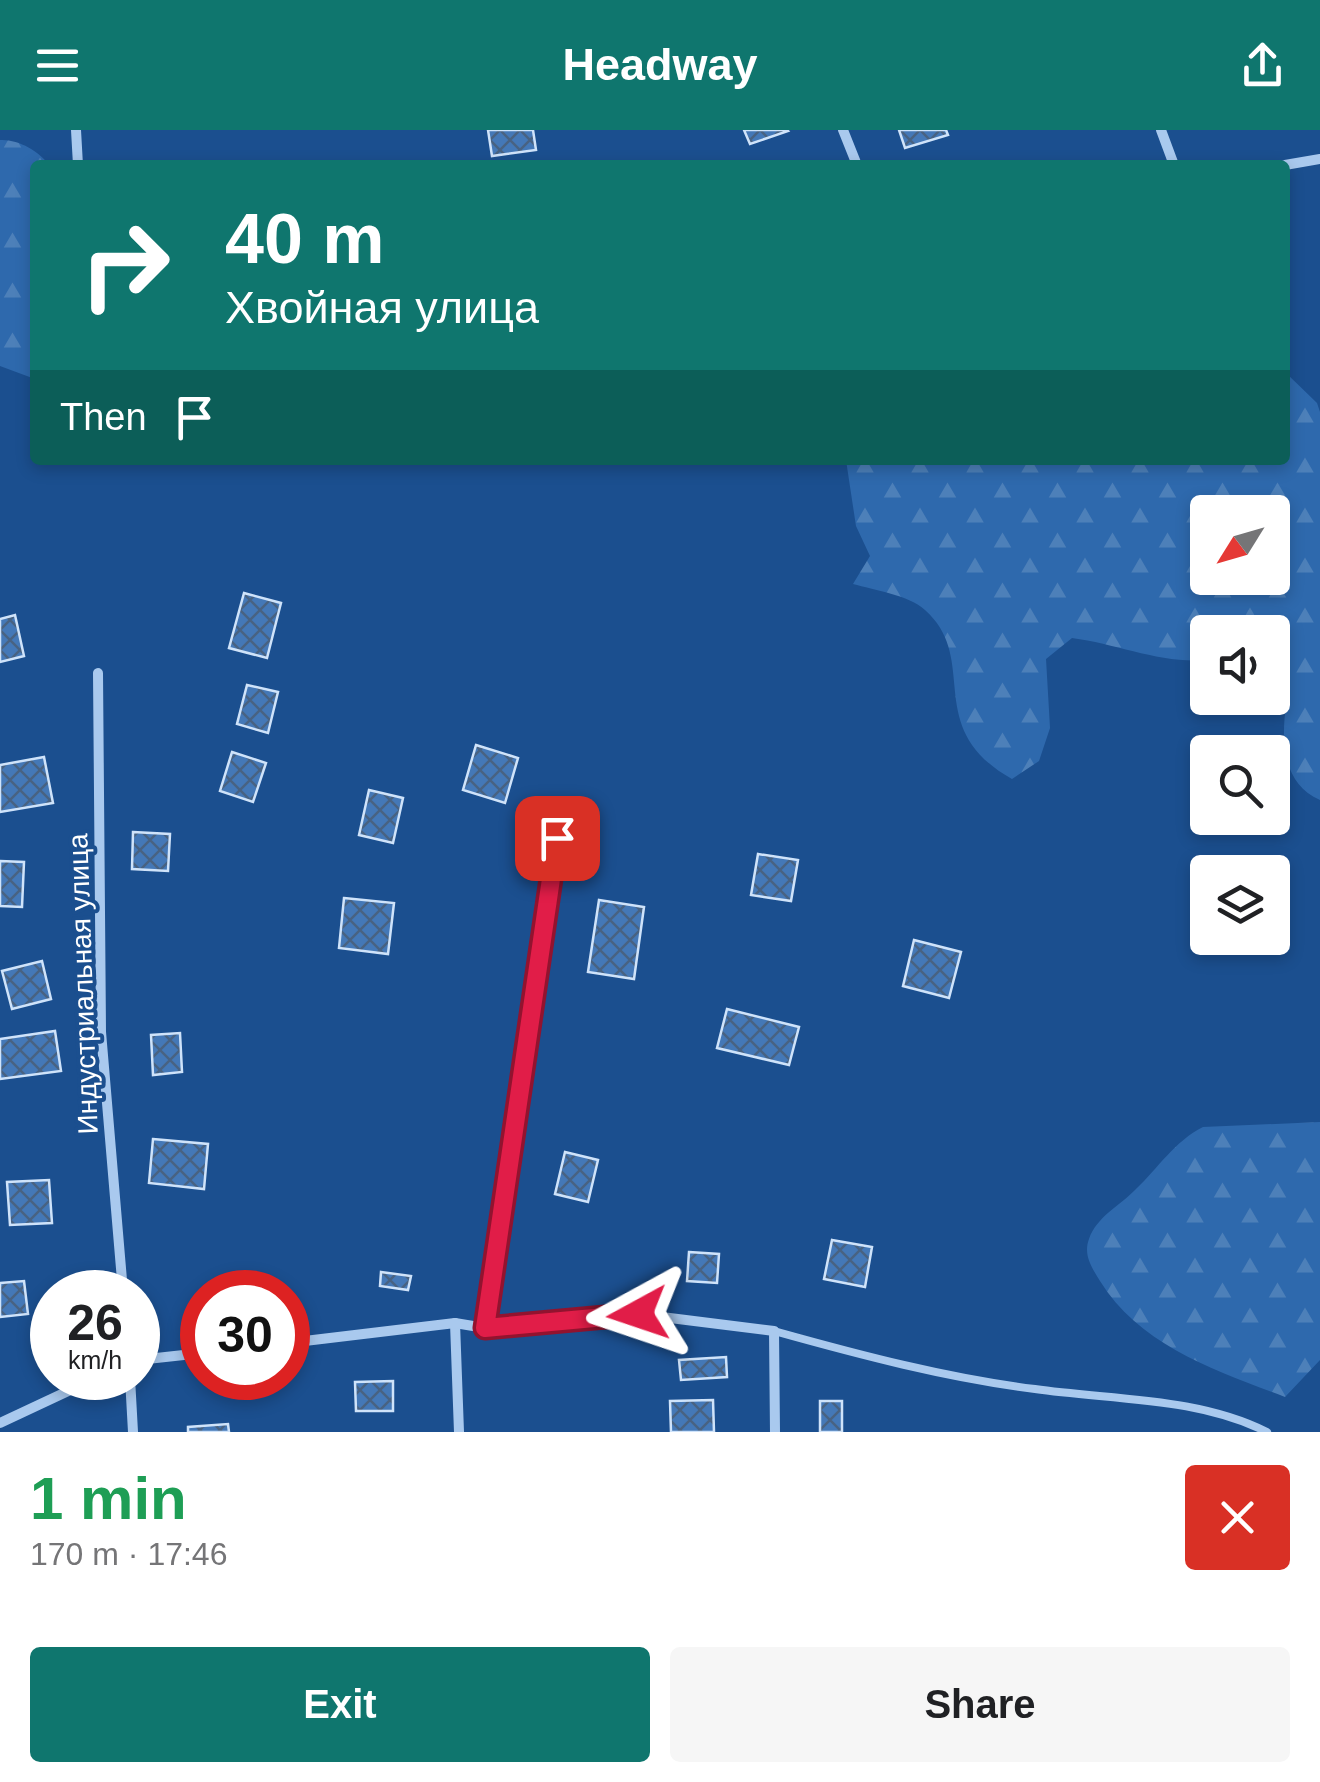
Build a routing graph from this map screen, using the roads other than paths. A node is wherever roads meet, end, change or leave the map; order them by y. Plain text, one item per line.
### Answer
1 (76, 130) edge
2 (843, 130) edge
3 (1161, 130) edge
4 (1320, 159) edge
5 (78, 160) edge
6 (855, 160) edge
7 (1172, 160) edge
8 (1290, 164) edge
9 (98, 673) dead end
10 (557, 838) dead end
11 (122, 1270) edge
12 (456, 1323) junction
13 (485, 1328) junction
14 (774, 1331) junction
15 (310, 1340) edge
16 (49, 1400) edge
17 (131, 1400) edge
18 (0, 1423) edge
19 (133, 1432) edge
20 (459, 1432) edge
21 (775, 1432) edge
22 (1267, 1432) edge

1 - 5 street
2 - 6 street
3 - 7 street
4 - 8 street
9 - 11 street, Индустриальная улица
10 - 13 street
12 - 13 street
12 - 15 street
12 - 20 street
13 - 14 street
14 - 21 street
14 - 22 lane
16 - 18 street
17 - 19 street

